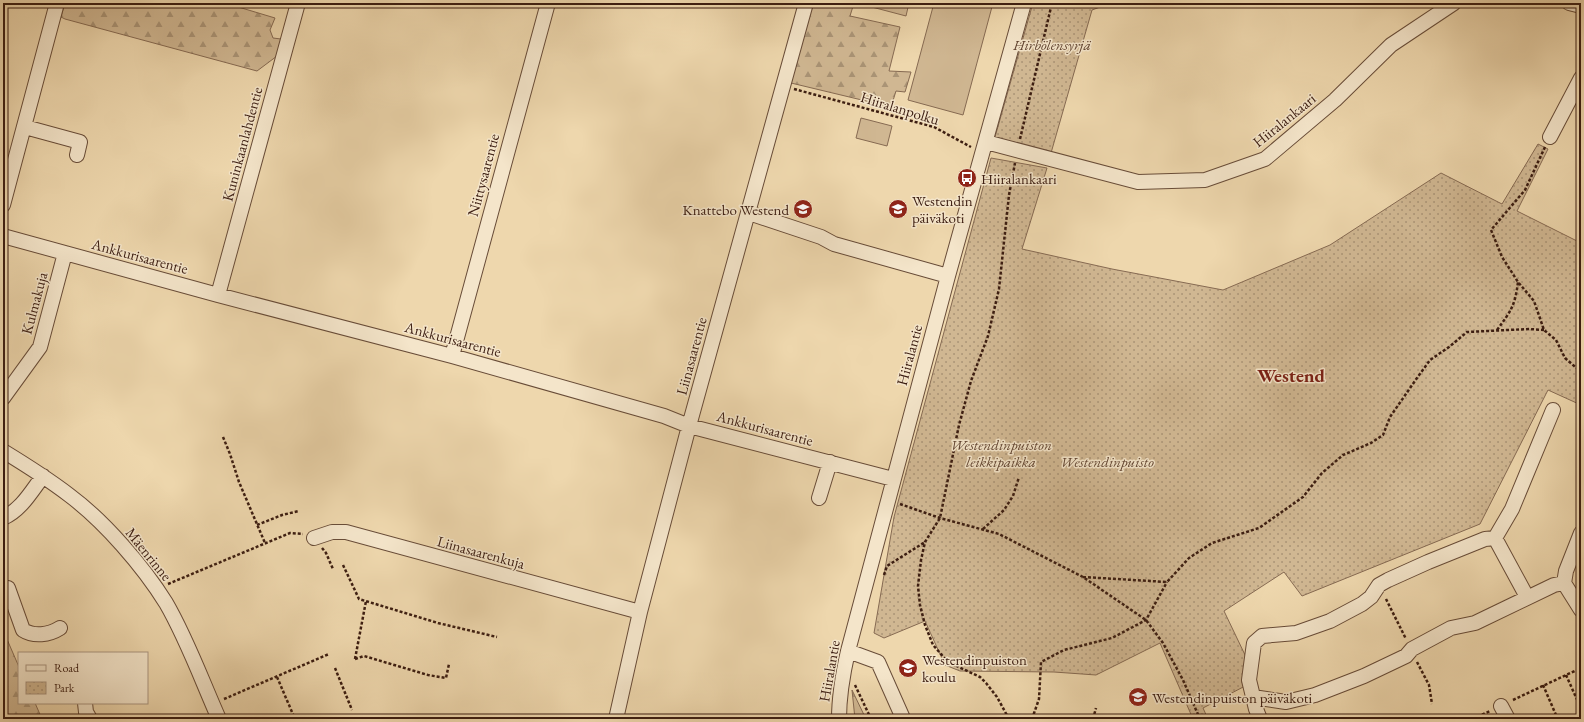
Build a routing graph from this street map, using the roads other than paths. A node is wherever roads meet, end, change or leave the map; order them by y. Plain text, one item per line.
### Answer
1 (57, 3) edge
2 (298, 3) edge
3 (548, 3) edge
4 (806, 3) edge
5 (1024, 3) edge
6 (1454, 3) edge
7 (1569, 3) edge
8 (1581, 6) edge
9 (1581, 78) edge
10 (25, 127) junction
11 (1550, 137) road end
12 (984, 147) junction
13 (78, 155) dead end
14 (3, 205) edge
15 (749, 213) junction
16 (3, 236) edge
17 (65, 253) junction
18 (948, 276) junction
19 (218, 295) junction
20 (452, 356) junction
21 (3, 398) edge
22 (1553, 410) dead end
23 (689, 426) junction
24 (3, 451) edge
25 (830, 462) junction
26 (43, 476) junction
27 (893, 479) junction
28 (819, 498) dead end
29 (3, 518) edge
30 (1581, 534) edge
31 (314, 538) road end
32 (1495, 538) junction
33 (1564, 582) junction
34 (8, 588) dead end
35 (1527, 597) junction
36 (1581, 610) edge
37 (640, 612) junction
38 (60, 628) dead end
39 (848, 651) junction
40 (1253, 697) junction
41 (85, 704) edge
42 (1501, 706) road end
43 (902, 716) dead end
44 (90, 719) edge
45 (219, 719) edge
46 (616, 719) edge
47 (839, 719) edge
48 (1260, 719) edge
49 (1508, 719) edge

1 - 10 street
2 - 19 street, Kuninkaanlahdentie
3 - 20 street, Niittysaarentie
4 - 15 street, Liinasaarentie
5 - 12 street, Hiiralantie
6 - 12 street, Hiiralankaari
7 - 8 street
9 - 11 street
10 - 13 street
10 - 14 street
12 - 18 street, Hiiralantie
15 - 18 street
15 - 23 street, Liinasaarentie
16 - 17 street, Ankkurisaarentie
17 - 19 street, Ankkurisaarentie
17 - 21 street, Kulmakuja
18 - 27 street, Hiiralantie
19 - 20 street, Ankkurisaarentie
20 - 23 street, Ankkurisaarentie
22 - 32 street
23 - 25 street, Ankkurisaarentie
23 - 37 street, Liinasaarentie
24 - 26 street, Mäenrinne
25 - 27 street, Ankkurisaarentie
25 - 28 street
26 - 29 street
26 - 45 street, Mäenrinne
27 - 39 street, Hiiralantie
30 - 33 street
31 - 37 street, Liinasaarenkuja
32 - 35 street
32 - 40 street
33 - 35 street
33 - 36 street
34 - 38 street
35 - 40 street
37 - 46 street, Liinasaarentie
39 - 43 street
39 - 47 street, Hiiralantie
40 - 48 street
41 - 44 street
42 - 49 street

